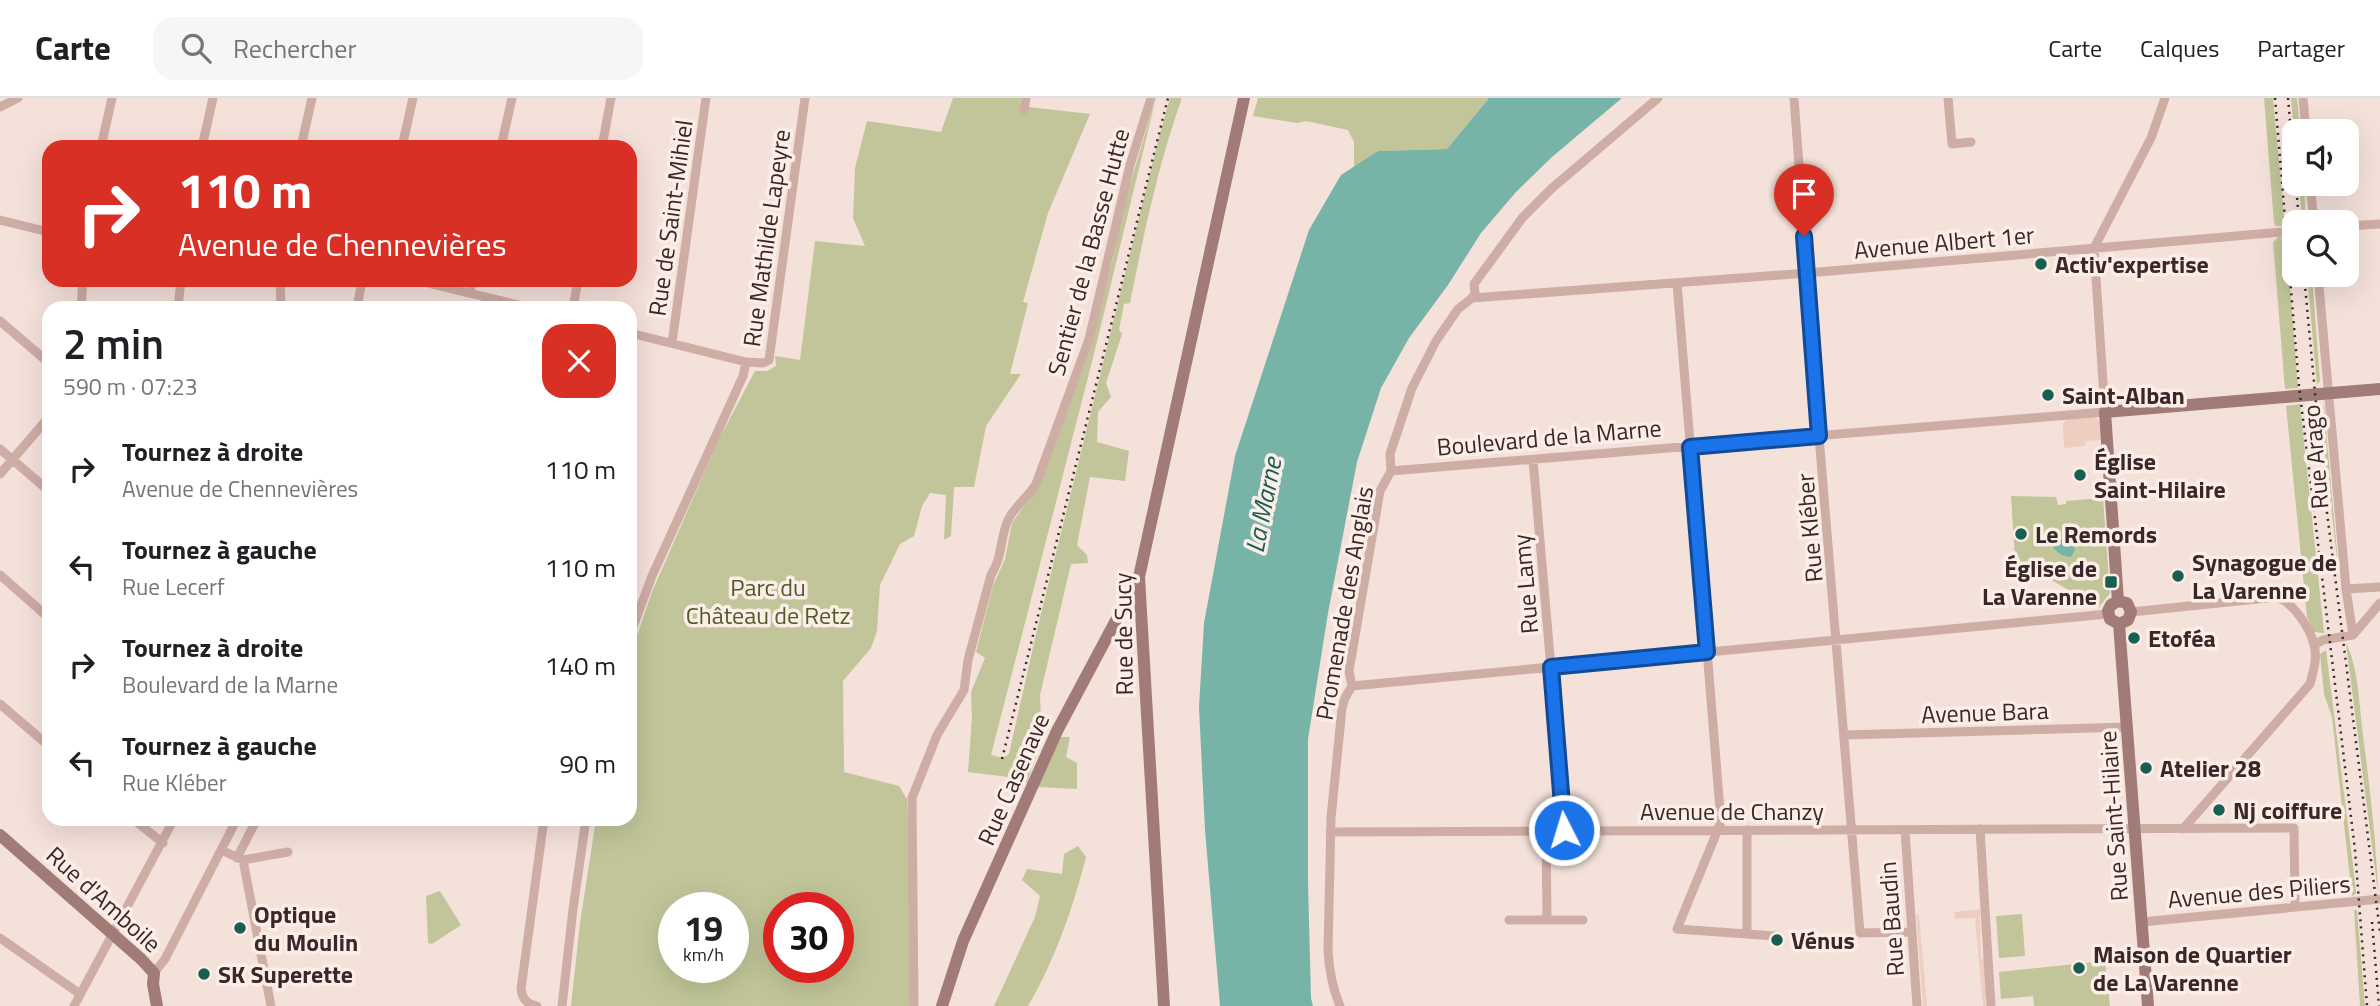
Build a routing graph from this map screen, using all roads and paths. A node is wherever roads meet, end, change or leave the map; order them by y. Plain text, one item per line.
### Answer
1 (18, 98) edge
2 (112, 98) edge
3 (213, 98) edge
4 (312, 98) edge
5 (414, 98) edge
6 (512, 98) edge
7 (611, 98) edge
8 (706, 98) edge
9 (806, 98) edge
10 (1026, 98) edge
11 (1151, 98) edge
12 (1244, 98) edge
13 (1658, 98) edge
14 (1794, 98) edge
15 (1948, 98) edge
16 (2165, 98) edge
17 (2304, 98) edge
18 (0, 107) edge
19 (1024, 110) dead end
20 (2305, 119) edge
21 (103, 140) edge
22 (204, 140) edge
23 (303, 140) edge
24 (404, 140) edge
25 (502, 140) edge
26 (603, 140) edge
27 (1971, 142) dead end
28 (0, 220) edge
29 (2380, 223) edge
30 (2359, 225) edge
31 (42, 230) edge
32 (2282, 232) edge
33 (2094, 248) junction
34 (1807, 273) junction
35 (1676, 283) junction
36 (445, 287) edge
37 (471, 287) edge
38 (2319, 287) edge
39 (470, 293) junction
40 (1472, 299) junction
41 (497, 301) edge
42 (0, 321) edge
43 (637, 335) edge
44 (672, 343) junction
45 (42, 357) edge
46 (746, 362) junction
47 (2380, 389) edge
48 (2328, 393) junction
49 (2105, 412) junction
50 (42, 425) edge
51 (1819, 436) junction
52 (1690, 447) junction
53 (0, 449) edge
54 (12, 460) junction
55 (1534, 460) junction
56 (1391, 471) junction
57 (0, 474) edge
58 (42, 485) edge
59 (0, 575) edge
60 (1139, 577) junction
61 (2380, 587) edge
62 (2346, 589) junction
63 (2118, 601) junction
64 (2380, 603) edge
65 (42, 612) edge
66 (2131, 612) junction
67 (2108, 614) junction
68 (637, 616) edge
69 (2119, 624) junction
70 (2353, 635) junction
71 (1837, 640) junction
72 (2314, 645) junction
73 (1707, 652) junction
74 (1551, 667) junction
75 (1352, 686) junction
76 (0, 704) edge
77 (2127, 727) junction
78 (1844, 736) junction
79 (42, 740) edge
80 (142, 826) edge
81 (171, 826) edge
82 (233, 826) edge
83 (254, 826) edge
84 (543, 826) edge
85 (585, 826) edge
86 (1980, 829) junction
87 (2135, 829) junction
88 (2183, 829) junction
89 (1546, 830) junction
90 (1564, 830) junction
91 (1747, 830) junction
92 (1853, 830) junction
93 (1905, 830) junction
94 (1718, 831) junction
95 (1330, 832) junction
96 (0, 835) edge
97 (163, 843) junction
98 (221, 850) junction
99 (288, 852) dead end
100 (240, 859) junction
101 (2380, 899) edge
102 (2295, 907) junction
103 (1547, 919) junction
104 (1509, 920) dead end
105 (1583, 920) dead end
106 (2143, 922) junction
107 (1911, 932) junction
108 (114, 934) junction
109 (1746, 934) junction
110 (1774, 936) dead end
111 (0, 938) edge
112 (154, 973) junction
113 (80, 994) junction
114 (74, 1006) edge
115 (157, 1006) edge
116 (271, 1006) edge
117 (537, 1006) edge
118 (562, 1006) edge
119 (915, 1006) edge
120 (942, 1006) edge
121 (1164, 1006) edge
122 (1340, 1006) edge
123 (1917, 1006) edge
124 (1992, 1006) edge
125 (2148, 1006) edge

1 - 18 street
2 - 21 street
3 - 22 street
4 - 23 street
5 - 24 street
6 - 25 street
7 - 26 street
8 - 44 street, Rue de Saint-Mihiel
9 - 46 street, Rue Mathilde Lapeyre
10 - 19 street
11 - 119 street, Sentier de la Basse Hutte
12 - 60 street, Rue de Sucy
13 - 40 street, Promenade des Anglais
14 - 34 street, Rue Kléber
15 - 27 street
16 - 33 street
17 - 20 street
28 - 31 street
29 - 30 street
32 - 33 street, Avenue Albert 1er
33 - 34 street, Avenue Albert 1er
33 - 49 street
34 - 35 street, Avenue Albert 1er
34 - 51 street, Rue Kléber
35 - 40 street, Avenue Albert 1er
35 - 52 street
36 - 39 street
37 - 39 street
38 - 48 street, Rue Arago
39 - 41 street
40 - 56 street, Promenade des Anglais
42 - 45 street
43 - 44 street
44 - 46 street
46 - 68 street
47 - 48 street, Boulevard de la Marne
48 - 49 street, Boulevard de la Marne
48 - 62 street, Rue Arago
49 - 51 street, Boulevard de la Marne
49 - 63 street
50 - 54 street
51 - 52 street, Boulevard de la Marne
51 - 71 street, Rue Kléber
52 - 55 street, Boulevard de la Marne
52 - 73 street
53 - 54 street
54 - 57 street
54 - 58 street
55 - 56 street, Boulevard de la Marne
55 - 74 street, Rue Lamy
56 - 75 street, Promenade des Anglais
59 - 65 street
60 - 120 street, Rue Casenave
60 - 121 street, Rue de Sucy
61 - 62 street
62 - 70 street, Rue Arago
63 - 66 street
63 - 67 street
64 - 70 street
66 - 69 street
66 - 72 street
67 - 69 street
67 - 71 street
69 - 77 street, Rue Saint-Hilaire
70 - 72 street
71 - 73 street
71 - 78 street, Rue Kléber
72 - 88 street
73 - 74 street
73 - 94 street
74 - 75 street
74 - 90 street, Rue Lamy
75 - 95 street, Promenade des Anglais
76 - 79 street
77 - 78 street, Avenue Bara
77 - 87 street, Rue Saint-Hilaire
78 - 92 street, Rue Kléber
80 - 97 street
81 - 97 street
82 - 98 street
83 - 100 street
84 - 117 street
85 - 118 street
86 - 87 street, Avenue de Chanzy
86 - 93 street, Avenue de Chanzy
86 - 124 street
87 - 88 street, Avenue de Chanzy
87 - 106 street, Rue Saint-Hilaire
88 - 102 street, Avenue de Chanzy
89 - 90 street, Avenue de Chanzy
89 - 95 street, Avenue de Chanzy
89 - 103 street
90 - 94 street, Avenue de Chanzy
91 - 92 street, Avenue de Chanzy
91 - 94 street, Avenue de Chanzy
91 - 109 street
92 - 93 street, Avenue de Chanzy
92 - 107 street, Rue Kléber
93 - 107 street, Rue Baudin
94 - 109 street
95 - 122 street, Promenade des Anglais
96 - 108 street, Rue d'Amboile
97 - 108 street
98 - 100 street
98 - 112 street
99 - 100 street
100 - 116 street
101 - 102 street, Avenue des Piliers
102 - 106 street, Avenue des Piliers
103 - 104 street
103 - 105 street
106 - 125 street, Rue Saint-Hilaire
107 - 123 street, Rue Baudin
108 - 112 street, Rue d'Amboile
108 - 113 street
109 - 110 street
111 - 113 street
112 - 115 street, Rue d'Amboile
113 - 114 street

